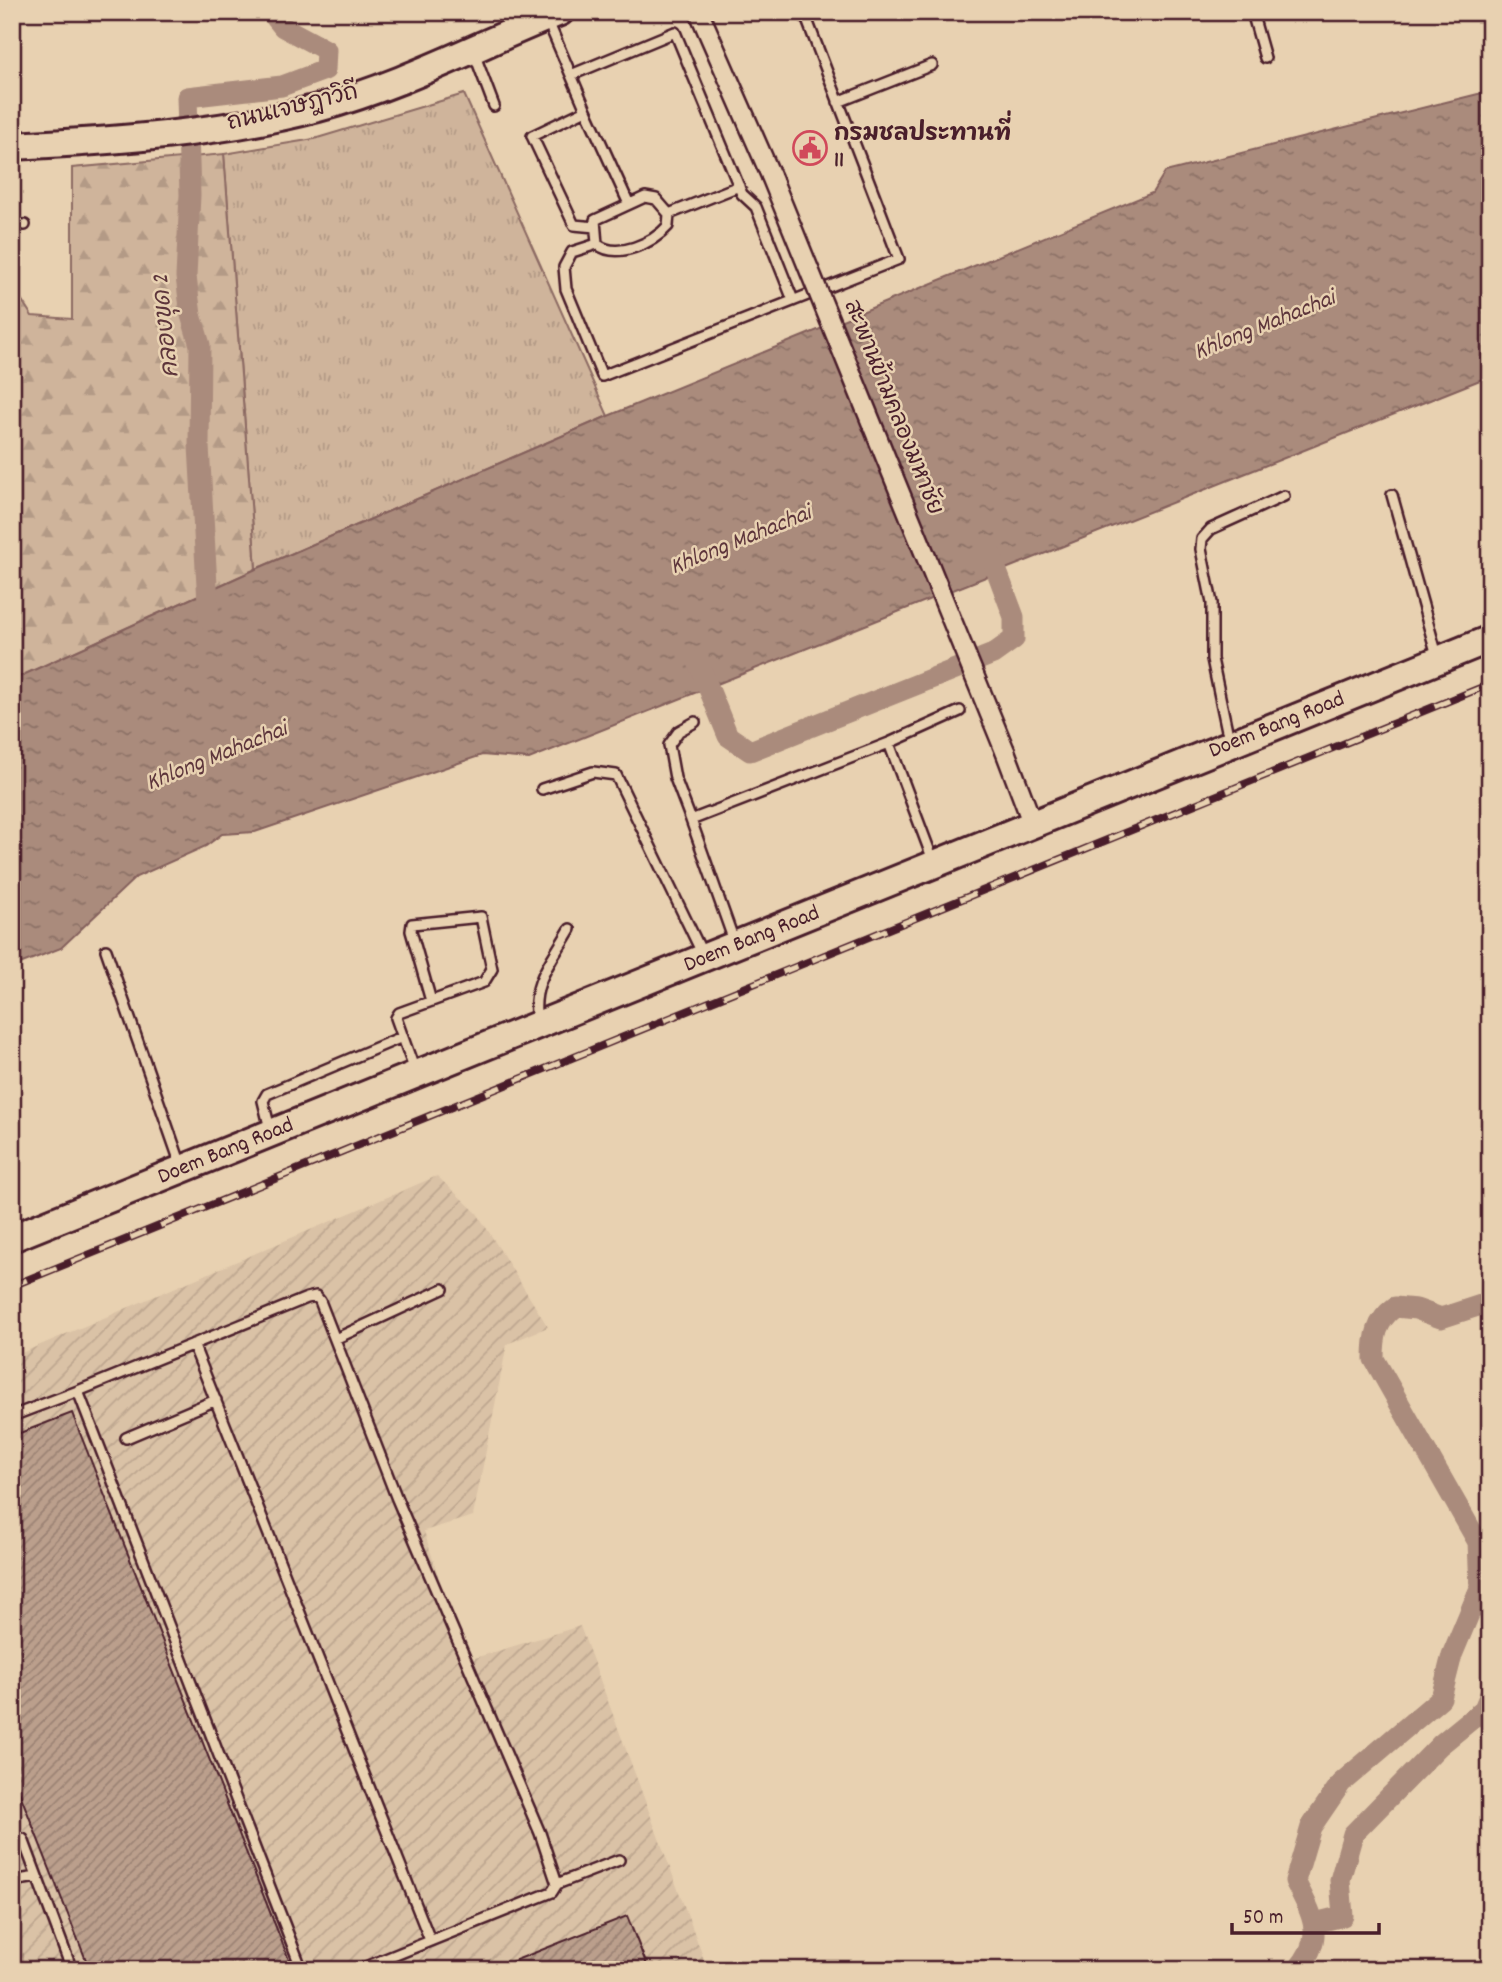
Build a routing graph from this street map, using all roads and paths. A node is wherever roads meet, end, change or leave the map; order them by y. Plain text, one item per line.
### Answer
1 (699, 12) edge
2 (804, 12) edge
3 (1252, 12) edge
4 (553, 15) edge
5 (472, 48) junction
6 (1265, 58) dead end
7 (932, 65) dead end
8 (571, 75) junction
9 (838, 102) junction
10 (494, 106) dead end
11 (586, 110) junction
12 (12, 146) edge
13 (739, 186) junction
14 (629, 204) junction
15 (669, 214) junction
16 (12, 224) edge
17 (26, 225) dead end
18 (595, 227) junction
19 (597, 244) junction
20 (793, 300) junction
21 (1392, 495) dead end
22 (1284, 496) dead end
23 (1490, 639) edge
24 (1438, 660) junction
25 (960, 711) dead end
26 (695, 722) dead end
27 (889, 743) junction
28 (1231, 745) junction
29 (542, 789) dead end
30 (691, 820) junction
31 (1033, 825) junction
32 (935, 865) junction
33 (570, 929) dead end
34 (736, 946) junction
35 (106, 950) dead end
36 (705, 959) junction
37 (431, 1001) junction
38 (538, 1026) junction
39 (402, 1037) junction
40 (417, 1075) junction
41 (272, 1134) junction
42 (183, 1169) junction
43 (12, 1238) edge
44 (443, 1289) dead end
45 (335, 1339) junction
46 (193, 1344) junction
47 (78, 1391) junction
48 (216, 1400) junction
49 (12, 1416) edge
50 (126, 1438) dead end
51 (23, 1839) dead end
52 (619, 1860) dead end
53 (37, 1877) junction
54 (12, 1881) edge
55 (557, 1884) junction
56 (430, 1940) junction
57 (72, 1970) edge
58 (302, 1970) edge
59 (358, 1970) edge

1 - 31 street, สะพานข้ามคลองมหาชัย, bridge
2 - 9 lane
3 - 6 lane
4 - 5 street, ถนนเจษฎาวิถี
4 - 8 lane
5 - 10 lane
5 - 12 street, ถนนเจษฎาวิถี
7 - 9 lane
8 - 11 lane
8 - 13 lane
9 - 20 lane
11 - 14 lane
11 - 18 lane
13 - 15 lane
13 - 20 lane
14 - 15 lane
14 - 18 lane
15 - 19 lane
16 - 17 lane
18 - 19 lane
19 - 20 lane
21 - 24 lane
22 - 28 lane
23 - 24 street, Doem Bang Road
24 - 28 street, Doem Bang Road
25 - 27 lane
26 - 30 lane
27 - 30 lane
27 - 32 lane
28 - 31 street, Doem Bang Road
29 - 36 lane
30 - 34 lane
31 - 32 street, Doem Bang Road
32 - 34 street, Doem Bang Road
33 - 38 lane
34 - 36 street, Doem Bang Road
35 - 42 lane
36 - 38 street, Doem Bang Road
37 - 37 lane
37 - 39 lane
38 - 40 street, Doem Bang Road
39 - 40 lane
39 - 41 lane
40 - 41 street, Doem Bang Road
41 - 42 street, Doem Bang Road
42 - 43 street, Doem Bang Road
44 - 45 lane
45 - 46 lane
45 - 55 lane
46 - 47 lane
46 - 48 lane
47 - 49 lane
47 - 58 lane
48 - 50 lane
48 - 56 lane
51 - 53 lane
52 - 55 lane
53 - 54 lane
53 - 57 lane
55 - 56 lane
56 - 59 lane

